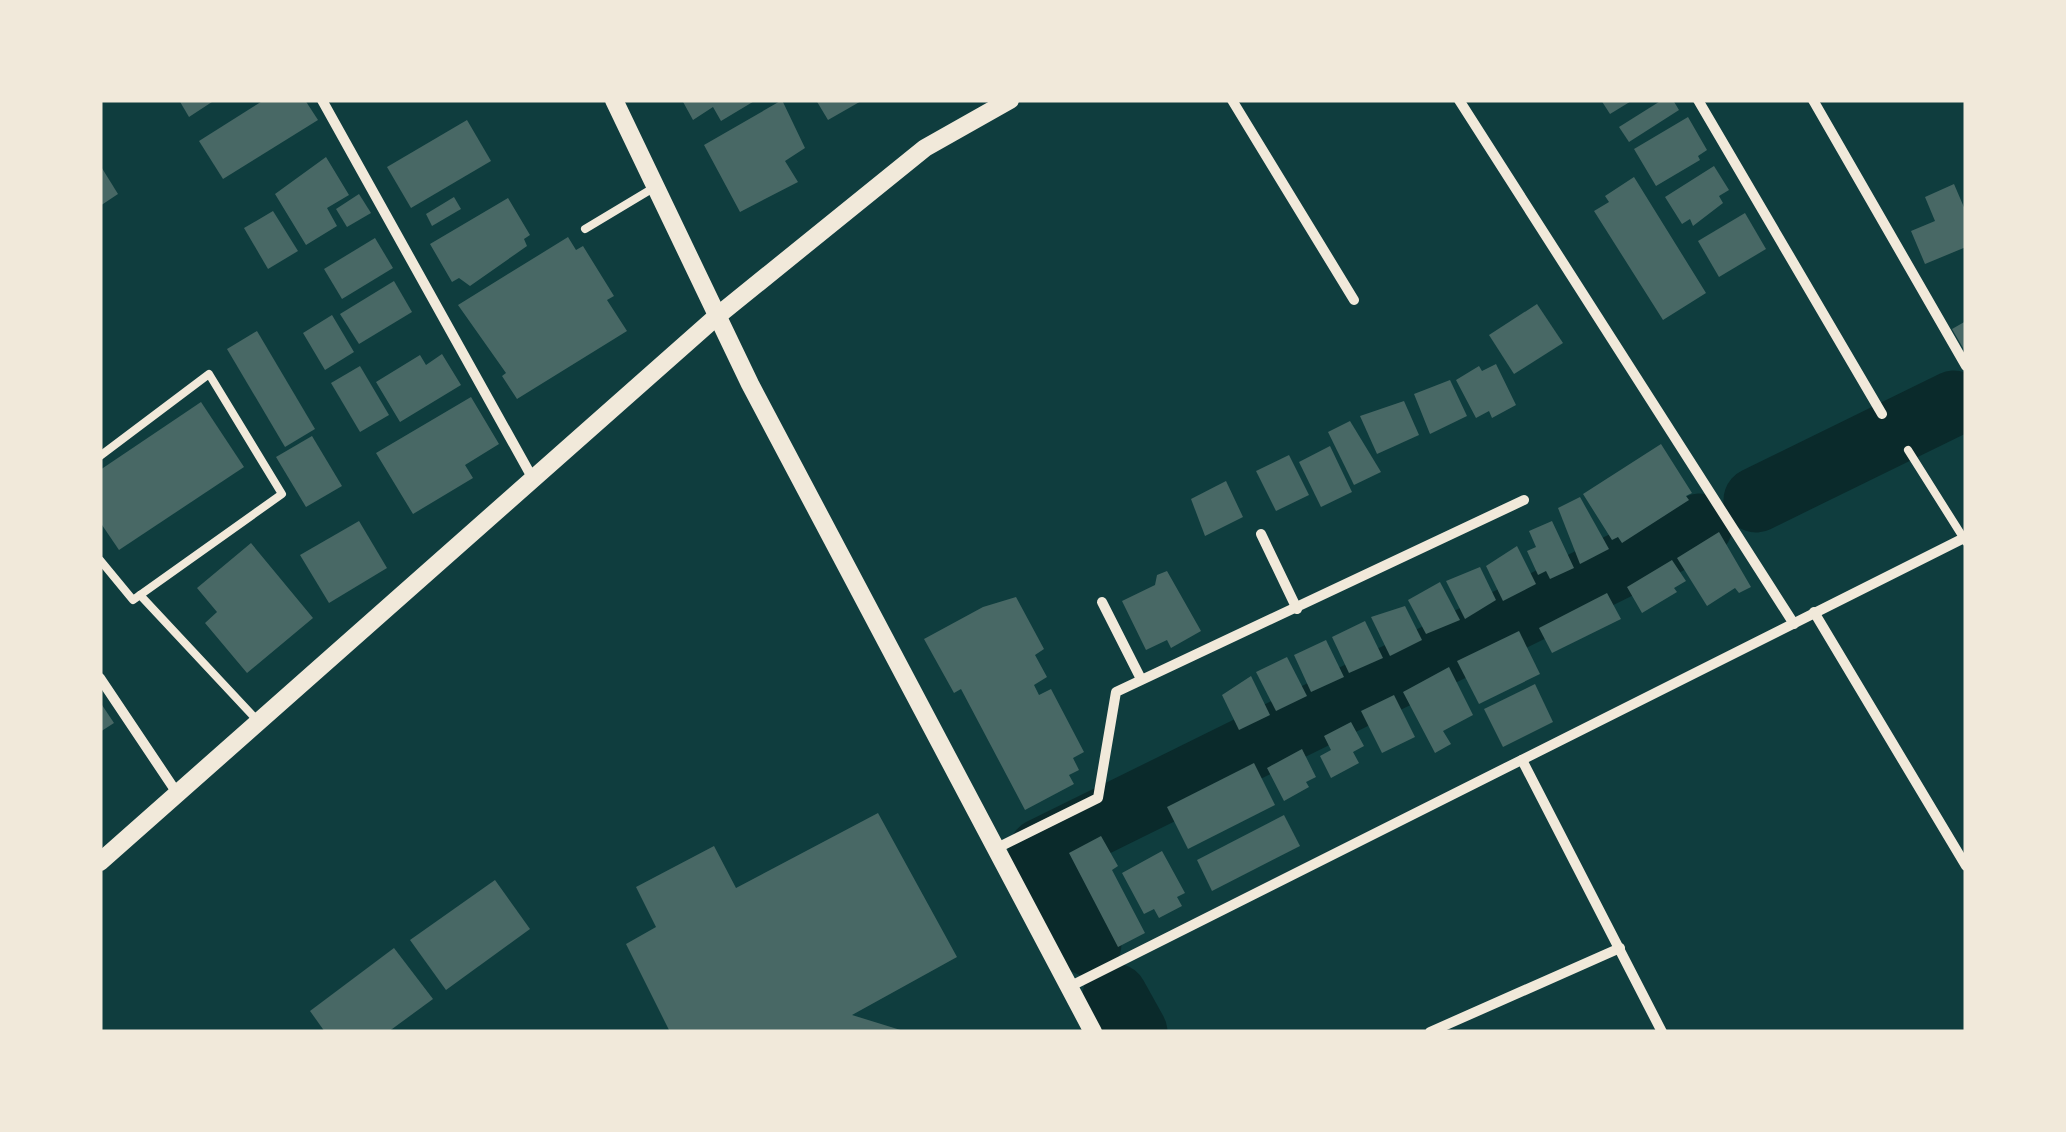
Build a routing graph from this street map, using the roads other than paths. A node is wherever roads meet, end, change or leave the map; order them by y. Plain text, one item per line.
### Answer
1 (322, 100) edge
2 (614, 100) edge
3 (1010, 100) edge
4 (1232, 100) edge
5 (1459, 100) edge
6 (1698, 100) edge
7 (1813, 100) edge
8 (655, 187) junction
9 (585, 229) dead end
10 (1354, 300) dead end
11 (716, 317) junction
12 (1966, 366) edge
13 (1882, 414) dead end
14 (1908, 450) dead end
15 (100, 456) edge
16 (534, 480) junction
17 (1524, 500) dead end
18 (1260, 534) dead end
19 (1965, 539) edge
20 (100, 560) edge
21 (140, 595) junction
22 (1102, 602) dead end
23 (1297, 609) junction
24 (1814, 612) junction
25 (1794, 624) junction
26 (100, 678) edge
27 (1141, 678) junction
28 (258, 721) junction
29 (1522, 760) junction
30 (177, 793) junction
31 (996, 848) junction
32 (100, 862) edge
33 (1966, 866) edge
34 (1620, 948) junction
35 (1069, 987) junction
36 (1094, 1032) edge
37 (1430, 1032) edge
38 (1662, 1032) edge

1 - 16 street
2 - 8 street
3 - 11 street
4 - 10 street
5 - 25 street
6 - 13 street
7 - 12 street
8 - 9 lane
8 - 11 street
11 - 16 street
11 - 31 street
14 - 19 lane
15 - 21 lane
16 - 28 street
17 - 23 street
18 - 23 street
19 - 24 street
20 - 21 lane
21 - 28 lane
22 - 27 street
23 - 27 street
24 - 25 street
24 - 33 street
25 - 29 street
26 - 30 street
27 - 31 street
28 - 30 street
29 - 34 street
29 - 35 street
30 - 32 street
31 - 35 street
34 - 37 street
34 - 38 street
35 - 36 street

